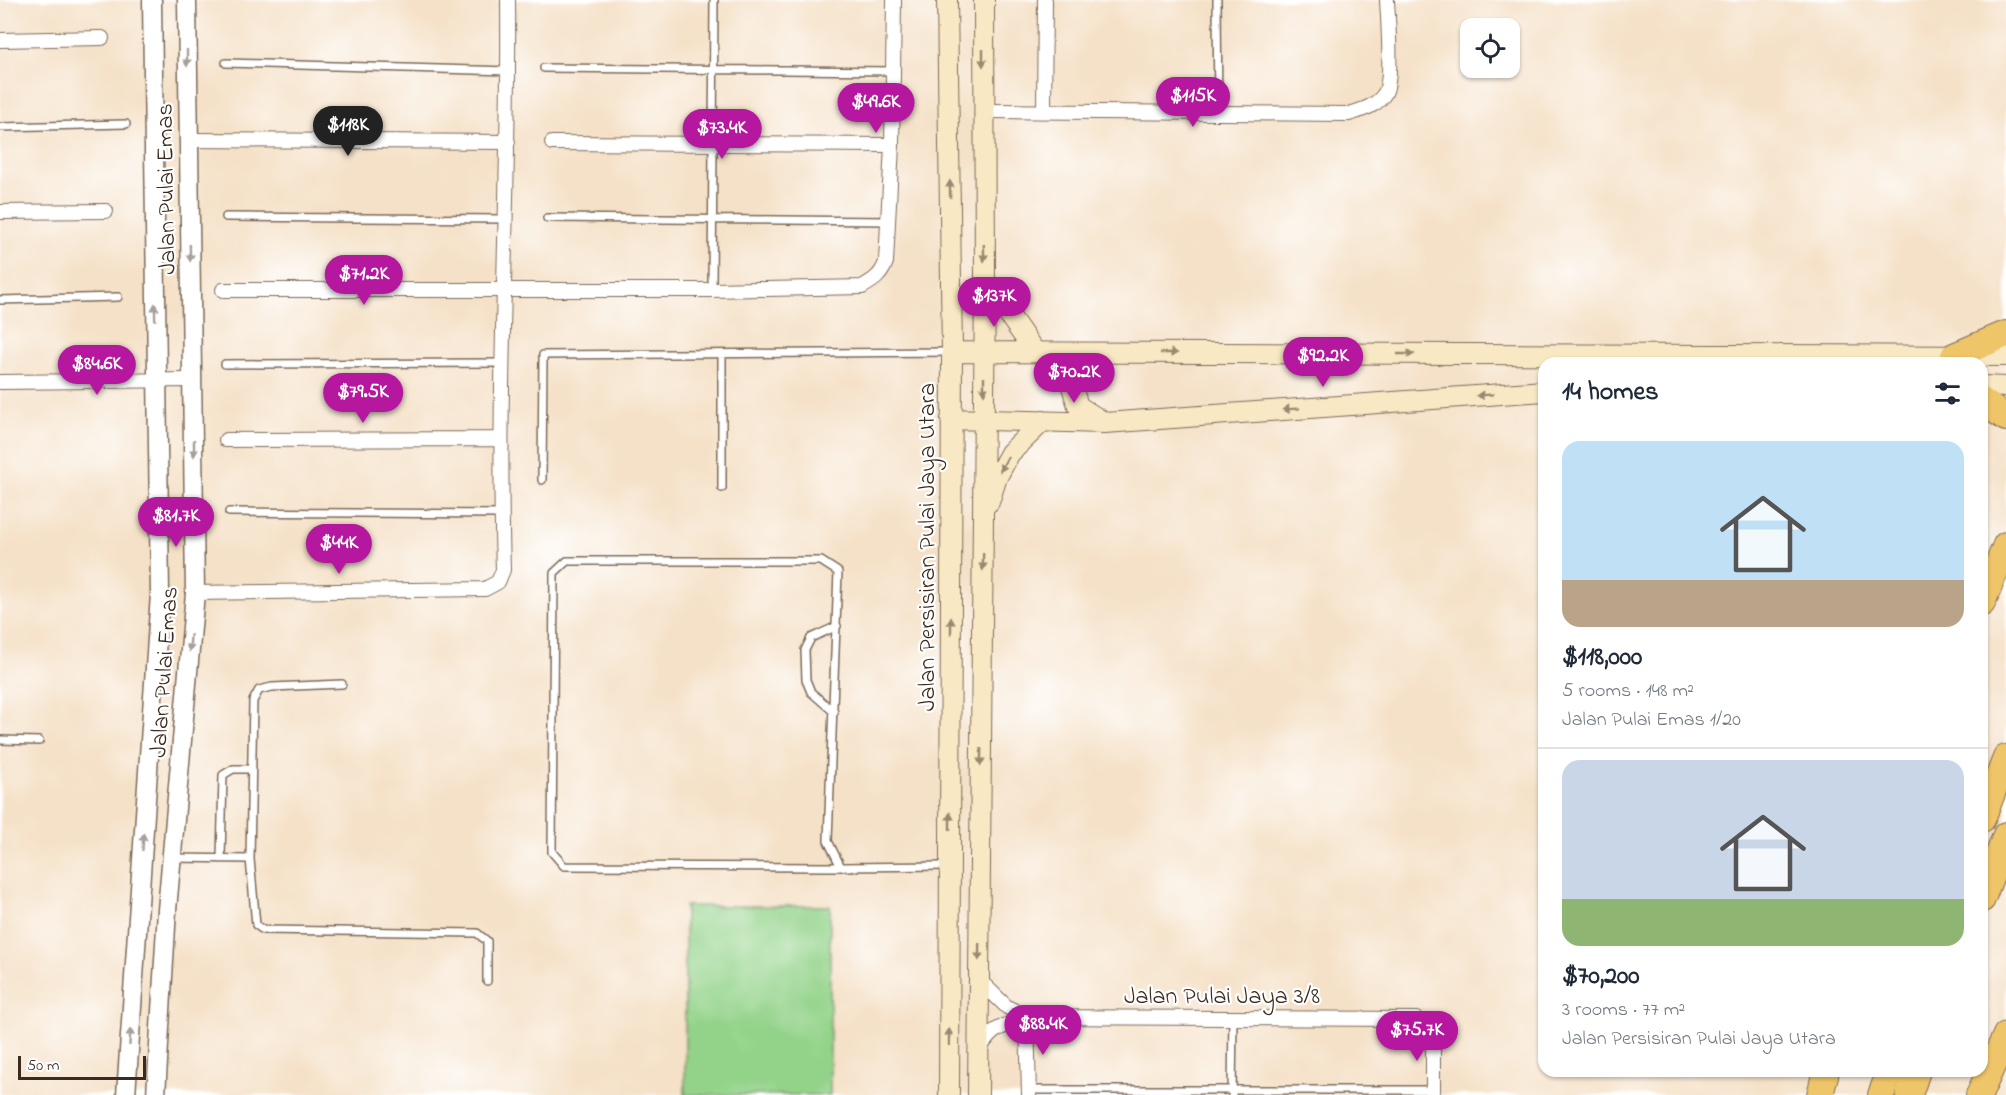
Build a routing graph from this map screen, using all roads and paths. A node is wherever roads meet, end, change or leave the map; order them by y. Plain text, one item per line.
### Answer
1 (152, 0) edge
2 (187, 0) edge
3 (508, 0) edge
4 (714, 0) edge
5 (894, 0) edge
6 (947, 0) edge
7 (984, 0) edge
8 (1046, 0) edge
9 (1217, 0) edge
10 (1388, 0) edge
11 (102, 38) dead end
12 (0, 40) edge
13 (226, 63) dead end
14 (544, 68) dead end
15 (714, 70) junction
16 (509, 71) junction
17 (893, 71) junction
18 (983, 111) junction
19 (1044, 111) junction
20 (1218, 113) junction
21 (126, 124) dead end
22 (0, 127) edge
23 (188, 140) junction
24 (508, 141) junction
25 (552, 143) dead end
26 (714, 144) junction
27 (892, 145) junction
28 (106, 211) dead end
29 (0, 212) edge
30 (226, 217) dead end
31 (547, 218) dead end
32 (505, 219) junction
33 (714, 219) junction
34 (889, 220) junction
35 (985, 282) junction
36 (223, 290) dead end
37 (505, 290) junction
38 (712, 290) junction
39 (118, 297) dead end
40 (0, 300) edge
41 (2006, 334) edge
42 (952, 352) junction
43 (984, 352) junction
44 (1035, 352) junction
45 (1093, 353) junction
46 (722, 356) junction
47 (1954, 356) junction
48 (2006, 357) edge
49 (503, 363) junction
50 (225, 364) dead end
51 (156, 379) junction
52 (193, 380) junction
53 (0, 382) edge
54 (1988, 387) edge
55 (2006, 387) edge
56 (1538, 390) edge
57 (1988, 405) edge
58 (2006, 418) edge
59 (951, 419) junction
60 (984, 420) junction
61 (1043, 422) junction
62 (1104, 423) junction
63 (501, 439) junction
64 (226, 440) dead end
65 (542, 480) dead end
66 (722, 488) dead end
67 (229, 512) dead end
68 (501, 514) junction
69 (983, 523) junction
70 (2006, 545) edge
71 (1988, 588) edge
72 (195, 593) junction
73 (837, 626) junction
74 (342, 684) dead end
75 (834, 712) junction
76 (0, 740) edge
77 (39, 741) dead end
78 (2006, 758) edge
79 (252, 769) junction
80 (1988, 804) edge
81 (2006, 835) edge
82 (172, 858) junction
83 (221, 859) junction
84 (250, 859) junction
85 (950, 866) junction
86 (841, 867) junction
87 (1988, 883) edge
88 (978, 979) junction
89 (487, 981) dead end
90 (1027, 1017) junction
91 (1233, 1018) junction
92 (2006, 1035) edge
93 (978, 1051) junction
94 (1988, 1075) edge
95 (1824, 1077) edge
96 (1888, 1077) edge
97 (1915, 1077) edge
98 (1987, 1077) edge
99 (1232, 1092) edge
100 (1029, 1093) edge
101 (1433, 1093) edge
102 (126, 1095) edge
103 (156, 1095) edge
104 (949, 1095) edge
105 (978, 1095) edge
106 (1820, 1095) edge
107 (1881, 1095) edge
108 (1909, 1095) edge
109 (1979, 1095) edge

51 -> 1 street, Jalan Pulai Emas
2 -> 23 street, Jalan Pulai Emas
3 - 16 street
4 - 15 lane
5 - 17 street
42 -> 6 main road, Jalan Persisiran Pulai Jaya Utara
7 -> 18 main road
8 - 19 street
9 - 20 lane
10 - 20 street
11 - 12 street
13 - 16 lane
14 - 15 lane
15 - 17 lane
15 - 26 lane
16 - 24 street
17 - 27 street
18 - 19 street
18 -> 35 main road
19 - 20 street
21 - 22 lane
23 - 24 street
23 -> 52 street, Jalan Pulai Emas
24 - 32 street
25 - 26 street
26 - 27 street
26 - 33 lane
27 - 34 street
28 - 29 street
30 - 32 lane
31 - 33 lane
32 - 37 street
33 - 34 lane
33 - 38 lane
34 - 38 street
35 - 43 main road
35 - 44 main road
36 - 37 street
37 - 38 street
37 - 49 street
39 - 40 lane
41 - 47 highway
42 - 43 main road
42 - 46 lane
42 - 59 main road, Jalan Persisiran Pulai Jaya Utara
43 - 44 main road
43 -> 60 main road
44 - 45 main road
45 -> 47 main road
45 - 62 main road
46 - 65 lane
46 - 66 lane
47 - 48 main road
49 - 50 lane
49 - 63 street
51 - 52 street
51 - 53 street
102 -> 51 street, Jalan Pulai Emas
52 -> 72 street, Jalan Pulai Emas
54 - 55 main road
56 -> 62 main road
57 - 58 highway
59 - 60 main road
85 -> 59 main road, Jalan Persisiran Pulai Jaya Utara
60 - 61 main road
60 - 69 main road
61 - 62 main road
61 -> 69 main road
63 - 64 street
63 - 68 street
67 - 68 lane
68 - 72 street
69 -> 88 main road
70 - 71 highway
72 -> 82 street, Jalan Pulai Emas
73 - 75 lane
73 - 75 lane
73 - 86 lane
74 - 79 lane
75 - 86 lane
76 - 77 lane
78 - 80 highway
79 - 83 lane
79 - 84 lane
81 - 87 highway
82 - 83 lane
82 - 103 street, Jalan Pulai Emas
83 - 84 lane
84 - 89 lane
85 - 86 lane
104 -> 85 main road, Jalan Persisiran Pulai Jaya Utara
88 - 90 street
88 - 93 main road
90 - 91 street, Jalan Pulai Jaya 3/8
90 - 93 street
90 - 100 street
91 - 99 lane
91 - 101 street, Jalan Pulai Jaya 3/8
92 - 94 highway
93 - 105 main road
95 - 106 highway
96 - 107 highway
97 - 108 highway
98 - 109 highway
99 - 100 lane
99 - 101 lane

